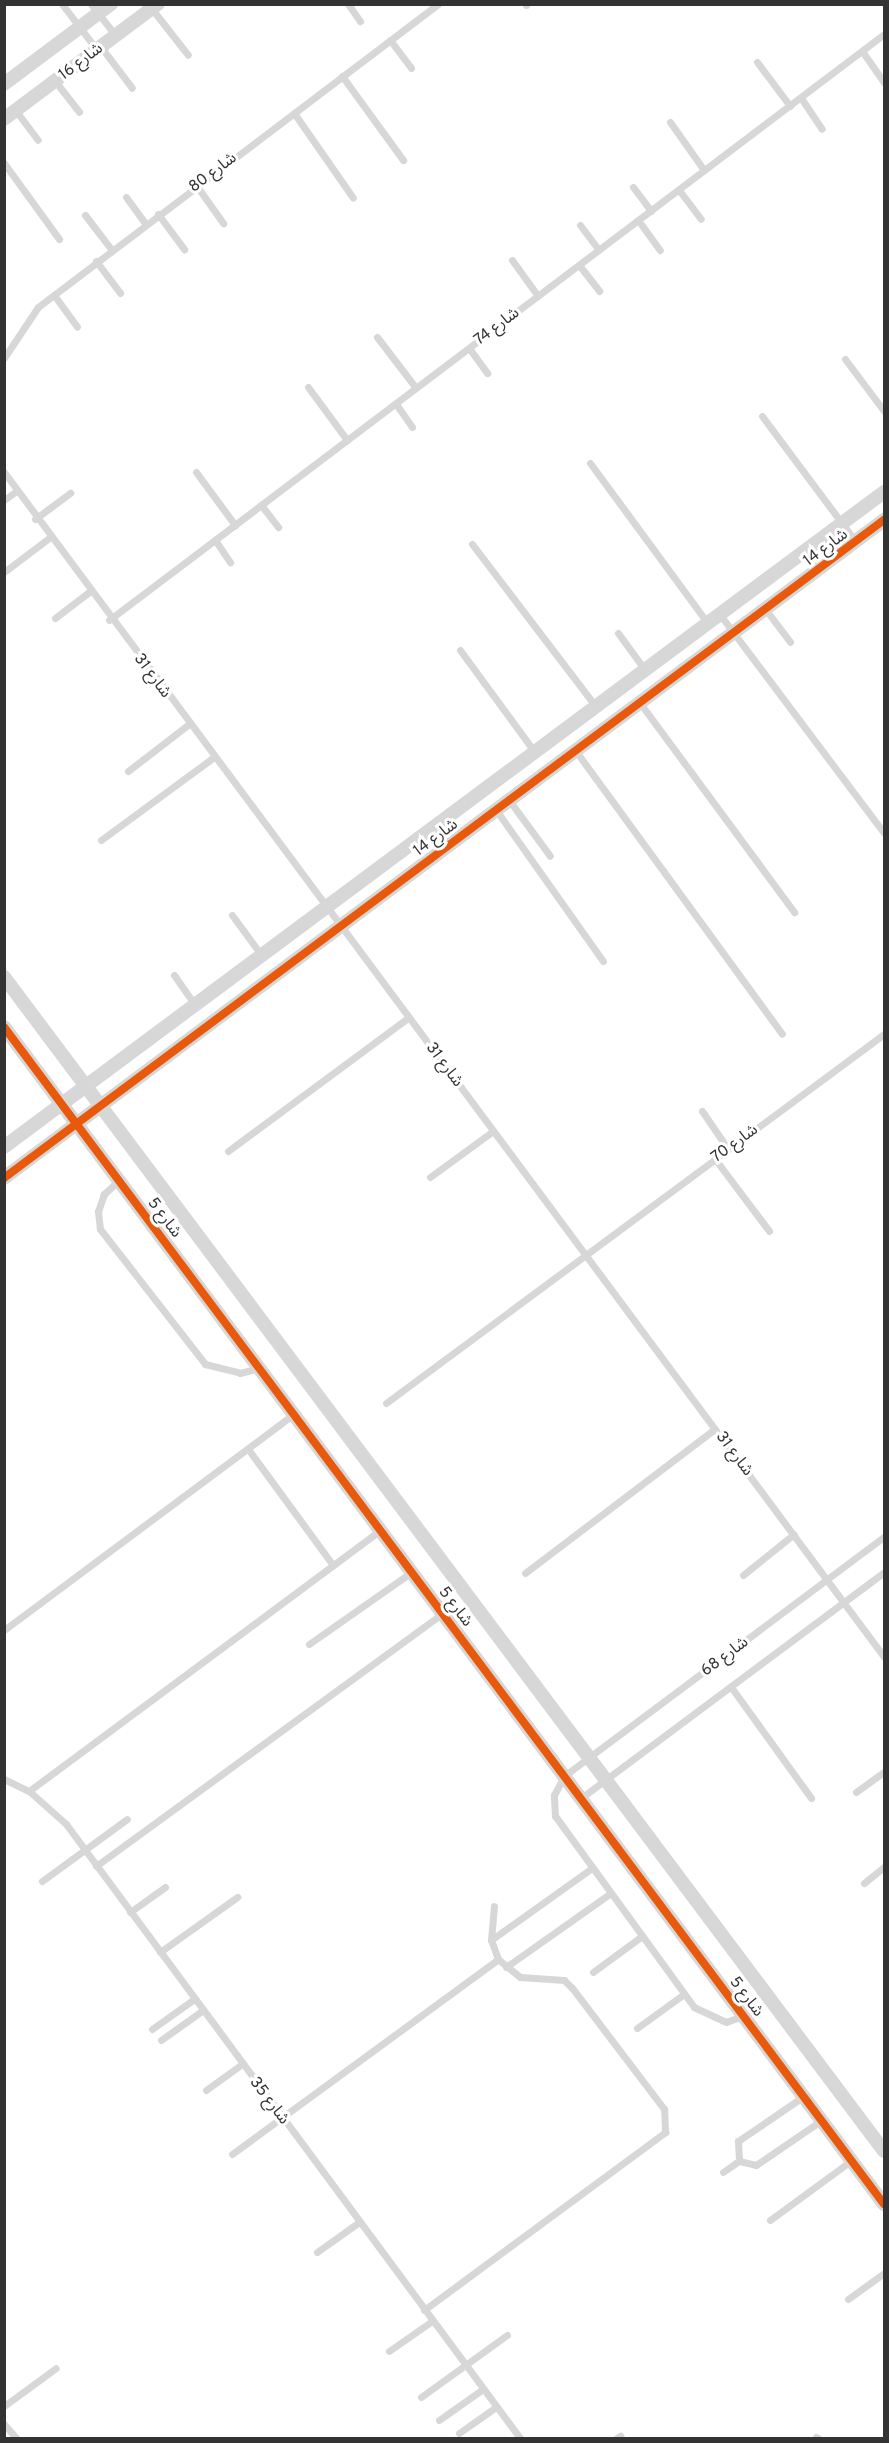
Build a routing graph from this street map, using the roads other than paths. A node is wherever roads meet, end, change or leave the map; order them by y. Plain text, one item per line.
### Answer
1 (62, 4) edge
2 (111, 4) edge
3 (348, 4) edge
4 (438, 4) edge
5 (155, 7) edge
6 (95, 9) edge
7 (360, 21) dead end
8 (80, 28) junction
9 (885, 34) edge
10 (116, 36) junction
11 (390, 40) junction
12 (99, 49) junction
13 (862, 51) junction
14 (188, 56) dead end
15 (757, 62) dead end
16 (411, 68) dead end
17 (342, 76) junction
18 (56, 81) junction
19 (884, 82) edge
20 (4, 84) edge
21 (132, 88) dead end
22 (801, 98) junction
23 (790, 106) junction
24 (79, 112) dead end
25 (294, 112) junction
26 (10, 115) edge
27 (670, 122) dead end
28 (822, 129) dead end
29 (38, 140) dead end
30 (403, 160) dead end
31 (4, 163) edge
32 (704, 170) junction
33 (196, 185) junction
34 (633, 187) dead end
35 (679, 190) junction
36 (126, 197) dead end
37 (353, 198) dead end
38 (651, 211) junction
39 (86, 214) dead end
40 (158, 214) junction
41 (701, 219) dead end
42 (639, 220) junction
43 (145, 223) junction
44 (223, 223) dead end
45 (580, 225) dead end
46 (59, 239) dead end
47 (111, 249) junction
48 (184, 249) dead end
49 (598, 250) junction
50 (660, 250) dead end
51 (512, 260) dead end
52 (96, 261) junction
53 (579, 265) junction
54 (598, 291) dead end
55 (120, 293) dead end
56 (54, 295) junction
57 (538, 296) junction
58 (77, 327) dead end
59 (377, 337) dead end
60 (469, 348) junction
61 (4, 358) edge
62 (845, 359) dead end
63 (487, 373) dead end
64 (308, 387) dead end
65 (416, 388) junction
66 (396, 404) junction
67 (885, 411) edge
68 (762, 416) dead end
69 (412, 427) dead end
70 (348, 440) junction
71 (590, 463) dead end
72 (4, 472) edge
73 (196, 472) dead end
74 (15, 492) junction
75 (885, 492) edge
76 (70, 493) dead end
77 (4, 500) edge
78 (261, 505) junction
79 (35, 519) junction
80 (885, 520) edge
81 (842, 523) junction
82 (235, 525) junction
83 (278, 527) dead end
84 (49, 538) junction
85 (215, 540) junction
86 (856, 542) junction
87 (472, 544) dead end
88 (230, 562) dead end
89 (4, 572) edge
90 (89, 592) junction
91 (766, 610) junction
92 (721, 616) junction
93 (55, 618) dead end
94 (109, 620) junction
95 (709, 625) junction
96 (618, 633) dead end
97 (734, 634) junction
98 (790, 642) dead end
99 (460, 650) dead end
100 (646, 671) junction
101 (640, 703) junction
102 (596, 707) junction
103 (189, 724) junction
104 (575, 750) junction
105 (534, 751) junction
106 (214, 757) junction
107 (128, 771) dead end
108 (509, 800) junction
109 (496, 810) junction
110 (885, 833) edge
111 (101, 840) dead end
112 (550, 856) dead end
113 (327, 907) junction
114 (794, 912) dead end
115 (232, 915) dead end
116 (342, 927) junction
117 (262, 956) junction
118 (603, 961) dead end
119 (174, 975) dead end
120 (4, 977) edge
121 (195, 1005) junction
122 (409, 1017) junction
123 (4, 1027) edge
124 (782, 1034) dead end
125 (885, 1034) edge
126 (87, 1086) junction
127 (62, 1104) junction
128 (101, 1106) junction
129 (702, 1112) dead end
130 (77, 1124) junction
131 (493, 1131) junction
132 (4, 1148) edge
133 (728, 1149) junction
134 (228, 1151) dead end
135 (715, 1159) junction
136 (430, 1177) dead end
137 (4, 1178) edge
138 (119, 1180) junction
139 (769, 1232) dead end
140 (586, 1255) junction
141 (259, 1368) junction
142 (386, 1403) dead end
143 (294, 1414) junction
144 (715, 1429) junction
145 (248, 1449) junction
146 (381, 1530) junction
147 (794, 1534) junction
148 (885, 1538) edge
149 (333, 1565) junction
150 (412, 1572) junction
151 (885, 1572) edge
152 (525, 1573) dead end
153 (743, 1575) dead end
154 (828, 1580) junction
155 (844, 1603) junction
156 (443, 1613) junction
157 (4, 1630) edge
158 (309, 1644) dead end
159 (885, 1657) edge
160 (731, 1687) junction
161 (589, 1758) junction
162 (885, 1772) edge
163 (564, 1776) junction
164 (4, 1779) edge
165 (606, 1780) junction
166 (29, 1791) junction
167 (856, 1792) dead end
168 (811, 1797) dead end
169 (581, 1798) junction
170 (127, 1819) dead end
171 (85, 1850) junction
172 (96, 1866) junction
173 (885, 1867) edge
174 (592, 1868) junction
175 (42, 1881) dead end
176 (864, 1883) dead end
177 (165, 1887) dead end
178 (610, 1893) junction
179 (237, 1897) dead end
180 (494, 1906) dead end
181 (130, 1912) junction
182 (642, 1936) junction
183 (491, 1940) junction
184 (160, 1952) junction
185 (498, 1959) junction
186 (506, 1968) junction
187 (593, 1972) dead end
188 (684, 1994) junction
189 (194, 1999) junction
190 (202, 2010) junction
191 (744, 2016) junction
192 (637, 2028) dead end
193 (152, 2029) dead end
194 (160, 2040) dead end
195 (242, 2064) junction
196 (206, 2090) dead end
197 (804, 2096) junction
198 (282, 2117) junction
199 (822, 2120) junction
200 (885, 2151) edge
201 (232, 2154) dead end
202 (852, 2160) junction
203 (739, 2161) junction
204 (723, 2172) dead end
205 (885, 2204) edge
206 (770, 2220) dead end
207 (359, 2222) junction
208 (317, 2252) dead end
209 (885, 2273) edge
210 (848, 2299) dead end
211 (424, 2310) junction
212 (432, 2321) junction
213 (507, 2335) dead end
214 (389, 2351) dead end
215 (465, 2364) junction
216 (56, 2368) dead end
217 (483, 2389) junction
218 (421, 2397) dead end
219 (4, 2406) edge
220 (496, 2406) junction
221 (439, 2420) dead end
222 (4, 2424) edge
223 (459, 2433) dead end
224 (516, 2437) edge
225 (16, 2439) edge

1 - 8 lane
2 - 6 street, شارع 16
3 - 7 lane
4 - 11 lane, شارع 80
5 - 10 street, شارع 16
5 - 14 lane
6 - 8 street, شارع 16
6 - 10 lane
8 - 12 lane
8 - 20 street, شارع 16
9 - 13 lane, شارع 74
10 - 12 street, شارع 16
11 - 16 lane
11 - 17 lane, شارع 80
12 - 18 street, شارع 16
12 - 21 lane
13 - 19 lane
13 - 22 lane, شارع 74
15 - 23 lane
17 - 25 lane, شارع 80
17 - 30 lane
18 - 24 lane
18 - 26 street, شارع 16
22 - 23 lane, شارع 74
22 - 28 lane
23 - 32 lane, شارع 74
25 - 33 lane, شارع 80
25 - 37 lane
26 - 29 lane
27 - 32 lane
31 - 46 lane
32 - 35 lane, شارع 74
33 - 40 lane, شارع 80
33 - 44 lane
34 - 38 lane
35 - 38 lane, شارع 74
35 - 41 lane
36 - 43 lane
38 - 42 lane, شارع 74
39 - 47 lane
40 - 43 lane, شارع 80
40 - 48 lane
42 - 49 lane, شارع 74
42 - 50 lane
43 - 47 lane, شارع 80
45 - 49 lane
47 - 52 lane, شارع 80
49 - 53 lane, شارع 74
51 - 57 lane
52 - 55 lane
52 - 56 lane, شارع 80
53 - 54 lane
53 - 57 lane, شارع 74
56 - 58 lane
56 - 61 lane, شارع 80
57 - 60 lane, شارع 74
59 - 65 lane
60 - 63 lane
60 - 65 lane, شارع 74
62 - 67 lane
64 - 70 lane
65 - 66 lane, شارع 74
66 - 69 lane
66 - 70 lane, شارع 74
68 - 81 lane
70 - 78 lane, شارع 74
71 - 95 lane
72 - 74 lane, شارع 31
73 - 82 lane
74 - 77 lane
74 - 79 lane, شارع 31
75 - 81 street, شارع 14
76 - 79 lane
78 - 82 lane, شارع 74
78 - 83 lane
79 - 84 lane, شارع 31
80 - 86 street, شارع 14
81 - 86 lane
81 - 92 street, شارع 14
82 - 85 lane, شارع 74
84 - 89 lane
84 - 90 lane, شارع 31
85 - 88 lane
85 - 94 lane, شارع 74
86 - 91 street, شارع 14
87 - 102 lane
90 - 93 lane
90 - 94 lane, شارع 31
91 - 97 street, شارع 14
91 - 98 lane
92 - 95 street, شارع 14
92 - 97 lane
94 - 103 lane, شارع 31
95 - 100 street, شارع 14
96 - 100 lane
97 - 101 street, شارع 14
97 - 110 lane
99 - 105 lane
100 - 102 street, شارع 14
101 - 104 street, شارع 14
101 - 114 lane
102 - 105 street, شارع 14
103 - 106 lane, شارع 31
103 - 107 lane
104 - 108 street, شارع 14
104 - 124 lane
105 - 113 street, شارع 14
106 - 111 lane
106 - 113 lane, شارع 31
108 - 109 street, شارع 14
108 - 112 lane
109 - 116 street, شارع 14
109 - 118 lane
113 - 116 lane, شارع 31
113 - 117 street, شارع 14
115 - 117 lane
116 - 122 lane, شارع 31
116 - 128 street, شارع 14
117 - 121 street, شارع 14
119 - 121 lane
120 - 126 street, شارع 5
121 - 126 street, شارع 14
122 - 131 lane, شارع 31
122 - 134 lane
123 - 127 street, شارع 5
125 - 133 lane, شارع 70
126 - 127 street, شارع 14
126 - 128 street, شارع 5
127 - 130 street, شارع 5
127 - 132 street, شارع 14
128 - 130 street, شارع 14
128 - 161 street, شارع 5
129 - 133 lane
130 - 137 street, شارع 14
130 - 138 street, شارع 5
131 - 136 lane
131 - 140 lane, شارع 31
133 - 135 lane, شارع 70
135 - 139 lane
135 - 140 lane, شارع 70
138 - 141 street, شارع 5
138 - 141 lane
140 - 142 lane, شارع 70
140 - 144 lane, شارع 31
141 - 143 street, شارع 5
143 - 145 lane
143 - 146 street, شارع 5
144 - 147 lane, شارع 31
144 - 152 lane
145 - 149 lane
145 - 157 lane
146 - 149 lane
146 - 150 street, شارع 5
147 - 153 lane
147 - 154 lane, شارع 31
148 - 154 lane, شارع 68
149 - 166 lane
150 - 156 street, شارع 5
150 - 158 lane
151 - 155 lane, شارع 68
154 - 155 lane, شارع 31
154 - 161 lane, شارع 68
155 - 159 lane, شارع 31
155 - 160 lane, شارع 68
156 - 163 street, شارع 5
156 - 172 lane
160 - 165 lane, شارع 68
160 - 168 lane
161 - 163 lane, شارع 68
161 - 165 street, شارع 5
162 - 167 lane
163 - 169 street, شارع 5
163 - 174 lane
164 - 166 lane, شارع 35
165 - 169 lane, شارع 68
165 - 200 street, شارع 5
166 - 171 lane, شارع 35
169 - 191 street, شارع 5
170 - 171 lane
171 - 172 lane, شارع 35
171 - 175 lane
172 - 181 lane, شارع 35
173 - 176 lane
174 - 178 lane
174 - 183 lane
177 - 181 lane
178 - 182 lane
178 - 186 lane
179 - 184 lane
180 - 183 lane
181 - 184 lane, شارع 35
182 - 187 lane
182 - 188 lane
183 - 185 lane
184 - 189 lane, شارع 35
185 - 186 lane
185 - 198 lane
186 - 211 lane
188 - 191 lane
188 - 192 lane
189 - 190 lane, شارع 35
189 - 193 lane
190 - 194 lane
190 - 195 lane, شارع 35
191 - 197 street, شارع 5
195 - 196 lane
195 - 198 lane, شارع 35
197 - 199 street, شارع 5
197 - 203 lane
198 - 201 lane
198 - 207 lane, شارع 35
199 - 202 street, شارع 5
199 - 203 lane
202 - 205 street, شارع 5
202 - 206 lane
203 - 204 lane
207 - 208 lane
207 - 211 lane, شارع 35
209 - 210 lane
211 - 212 lane, شارع 35
212 - 214 lane
212 - 215 lane, شارع 35
213 - 215 lane
215 - 217 lane, شارع 35
215 - 218 lane
216 - 219 lane
217 - 220 lane, شارع 35
217 - 221 lane
220 - 223 lane
220 - 224 lane, شارع 35
222 - 225 lane

